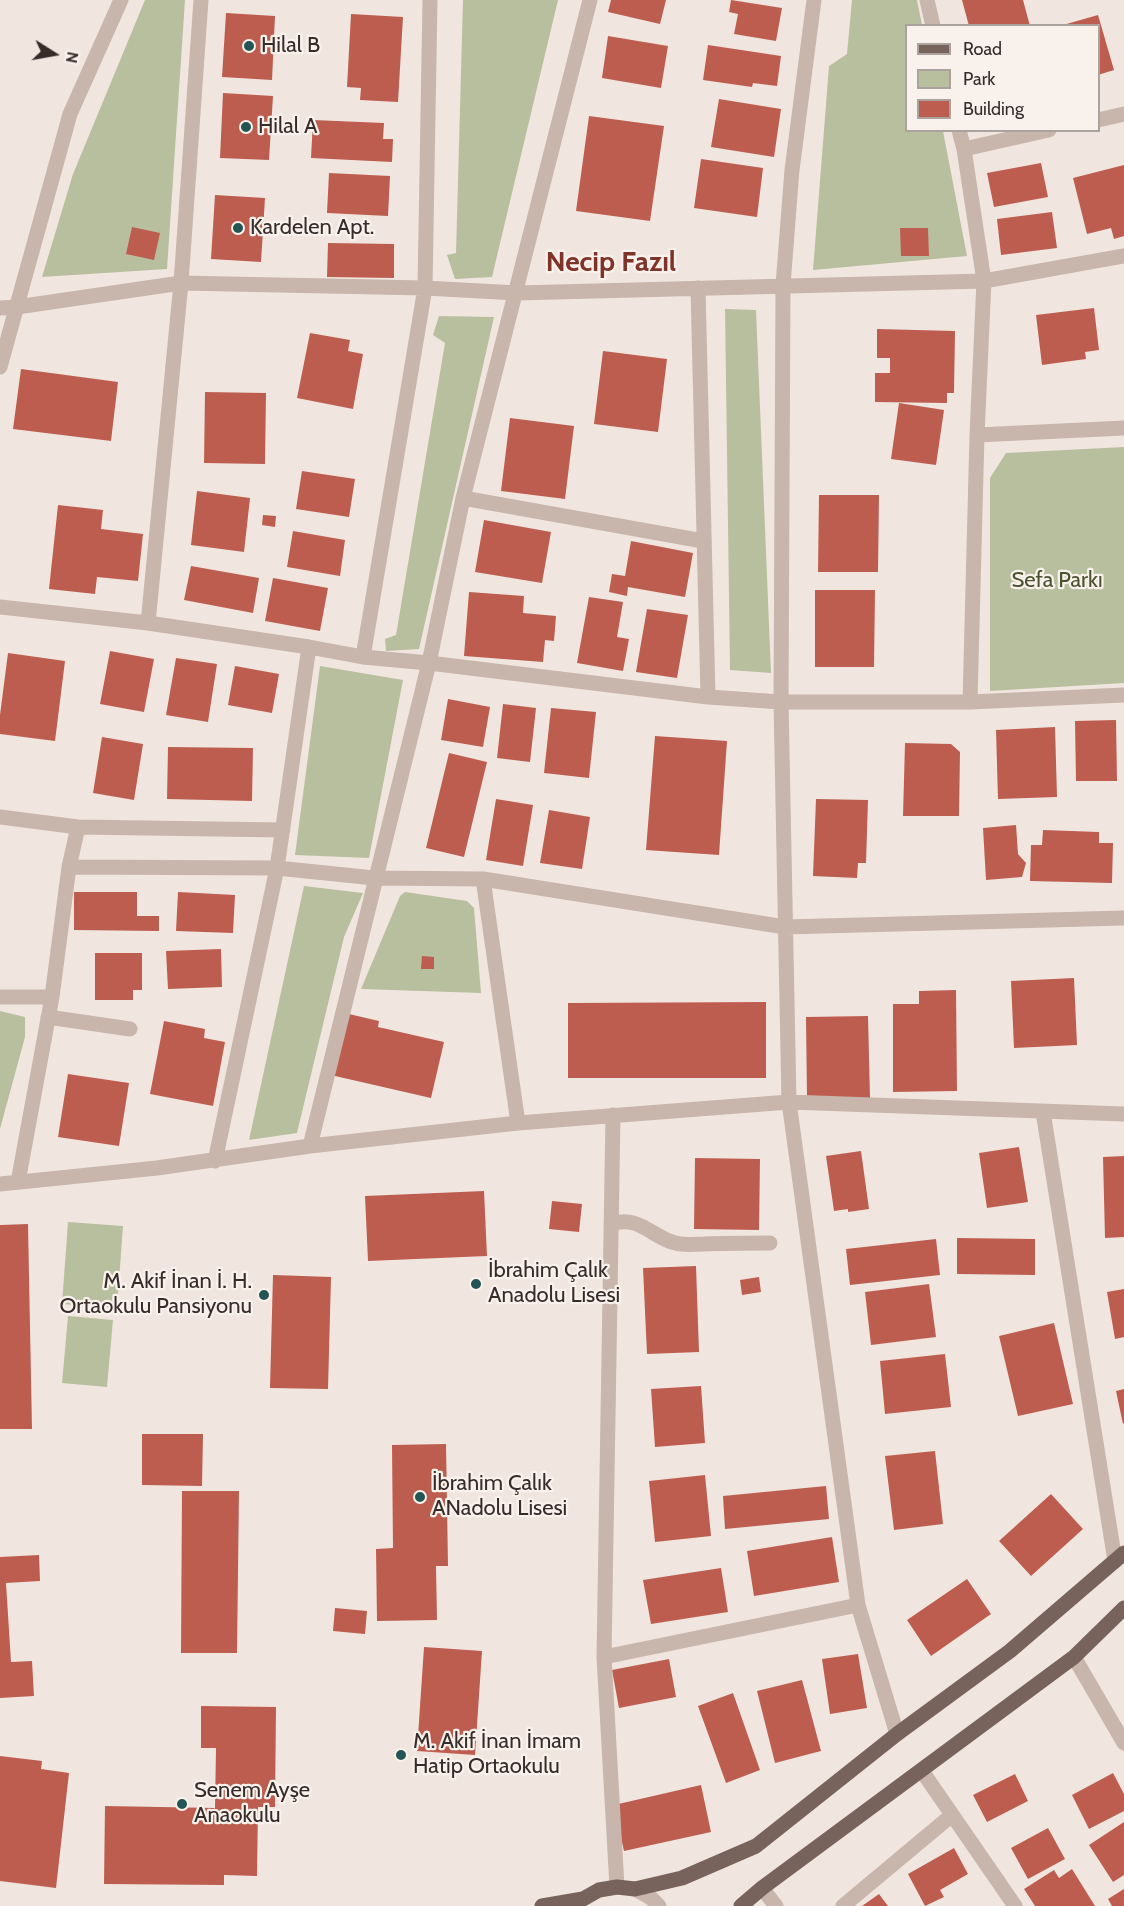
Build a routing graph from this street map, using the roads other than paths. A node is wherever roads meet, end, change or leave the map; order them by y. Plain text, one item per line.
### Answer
1 (121, 0) edge
2 (201, 0) edge
3 (430, 0) edge
4 (590, 0) edge
5 (814, 0) edge
6 (927, 0) edge
7 (933, 24) edge
8 (1124, 114) edge
9 (1100, 120) edge
10 (960, 132) edge
11 (1040, 132) edge
12 (964, 149) junction
13 (1124, 256) edge
14 (984, 280) junction
15 (181, 283) junction
16 (783, 285) junction
17 (425, 288) junction
18 (698, 288) junction
19 (517, 293) junction
20 (17, 307) junction
21 (0, 308) edge
22 (0, 367) edge
23 (1124, 428) edge
24 (977, 435) junction
25 (463, 498) junction
26 (704, 541) junction
27 (0, 607) edge
28 (148, 623) junction
29 (309, 647) junction
30 (363, 657) junction
31 (429, 663) junction
32 (1124, 695) edge
33 (708, 697) junction
34 (781, 702) junction
35 (970, 702) junction
36 (0, 817) edge
37 (78, 827) junction
38 (283, 830) junction
39 (69, 867) junction
40 (277, 868) junction
41 (375, 878) junction
42 (483, 879) junction
43 (1124, 918) edge
44 (785, 927) junction
45 (52, 996) junction
46 (0, 997) edge
47 (48, 1017) junction
48 (130, 1029) dead end
49 (789, 1102) junction
50 (1043, 1112) junction
51 (1124, 1114) edge
52 (613, 1115) junction
53 (518, 1123) junction
54 (310, 1146) junction
55 (215, 1161) junction
56 (18, 1182) junction
57 (0, 1184) edge
58 (611, 1224) junction
59 (770, 1243) dead end
60 (1120, 1557) edge
61 (858, 1605) junction
62 (1124, 1608) edge
63 (604, 1657) junction
64 (1074, 1657) junction
65 (897, 1734) junction
66 (1124, 1743) edge
67 (922, 1771) junction
68 (952, 1815) junction
69 (617, 1887) junction
70 (762, 1888) junction
71 (635, 1889) junction
72 (580, 1902) edge
73 (743, 1905) edge
74 (542, 1906) edge
75 (659, 1906) edge
76 (776, 1906) edge
77 (843, 1906) edge
78 (1015, 1906) edge

1 - 20 street
2 - 15 street
3 - 17 street
4 - 19 street
5 - 16 street
6 - 7 street
8 - 9 street
10 - 12 street
11 - 12 street
12 - 14 street
13 - 14 street
14 - 16 street
14 - 24 street
15 - 17 street
15 - 20 street
15 - 28 street
16 - 18 street
16 - 34 street
17 - 19 street
17 - 30 street
18 - 19 street
18 - 26 street
19 - 25 street
20 - 21 street
20 - 22 street
23 - 24 street
24 - 35 street
25 - 26 street
25 - 31 street
26 - 33 street
27 - 28 street
28 - 29 street
29 - 30 street
29 - 38 street
30 - 31 street
31 - 33 street
31 - 41 street
32 - 35 street
33 - 34 street
34 - 35 street
34 - 44 street
36 - 37 street
37 - 38 street
37 - 39 street
38 - 40 street
39 - 40 street
39 - 45 street
40 - 41 street
40 - 55 street
41 - 42 street
41 - 54 street
42 - 44 street
42 - 53 street
43 - 44 street
44 - 49 street
45 - 46 street
45 - 47 street
47 - 48 street
47 - 56 street
49 - 50 street
49 - 52 street
49 - 61 street
50 - 51 street
50 - 60 street
52 - 53 street
52 - 58 street
53 - 54 street
54 - 55 street
55 - 56 street
56 - 57 street
58 - 59 street
58 - 63 street
60 - 65 main road
61 - 63 street
61 - 65 street
62 - 64 main road
63 - 69 street
64 - 66 street
64 - 67 main road
65 - 71 main road
67 - 68 street
67 - 70 main road
68 - 77 street
68 - 78 street
69 - 71 main road
69 - 72 main road
70 - 73 main road
70 - 76 street
71 - 75 street
72 - 74 main road

